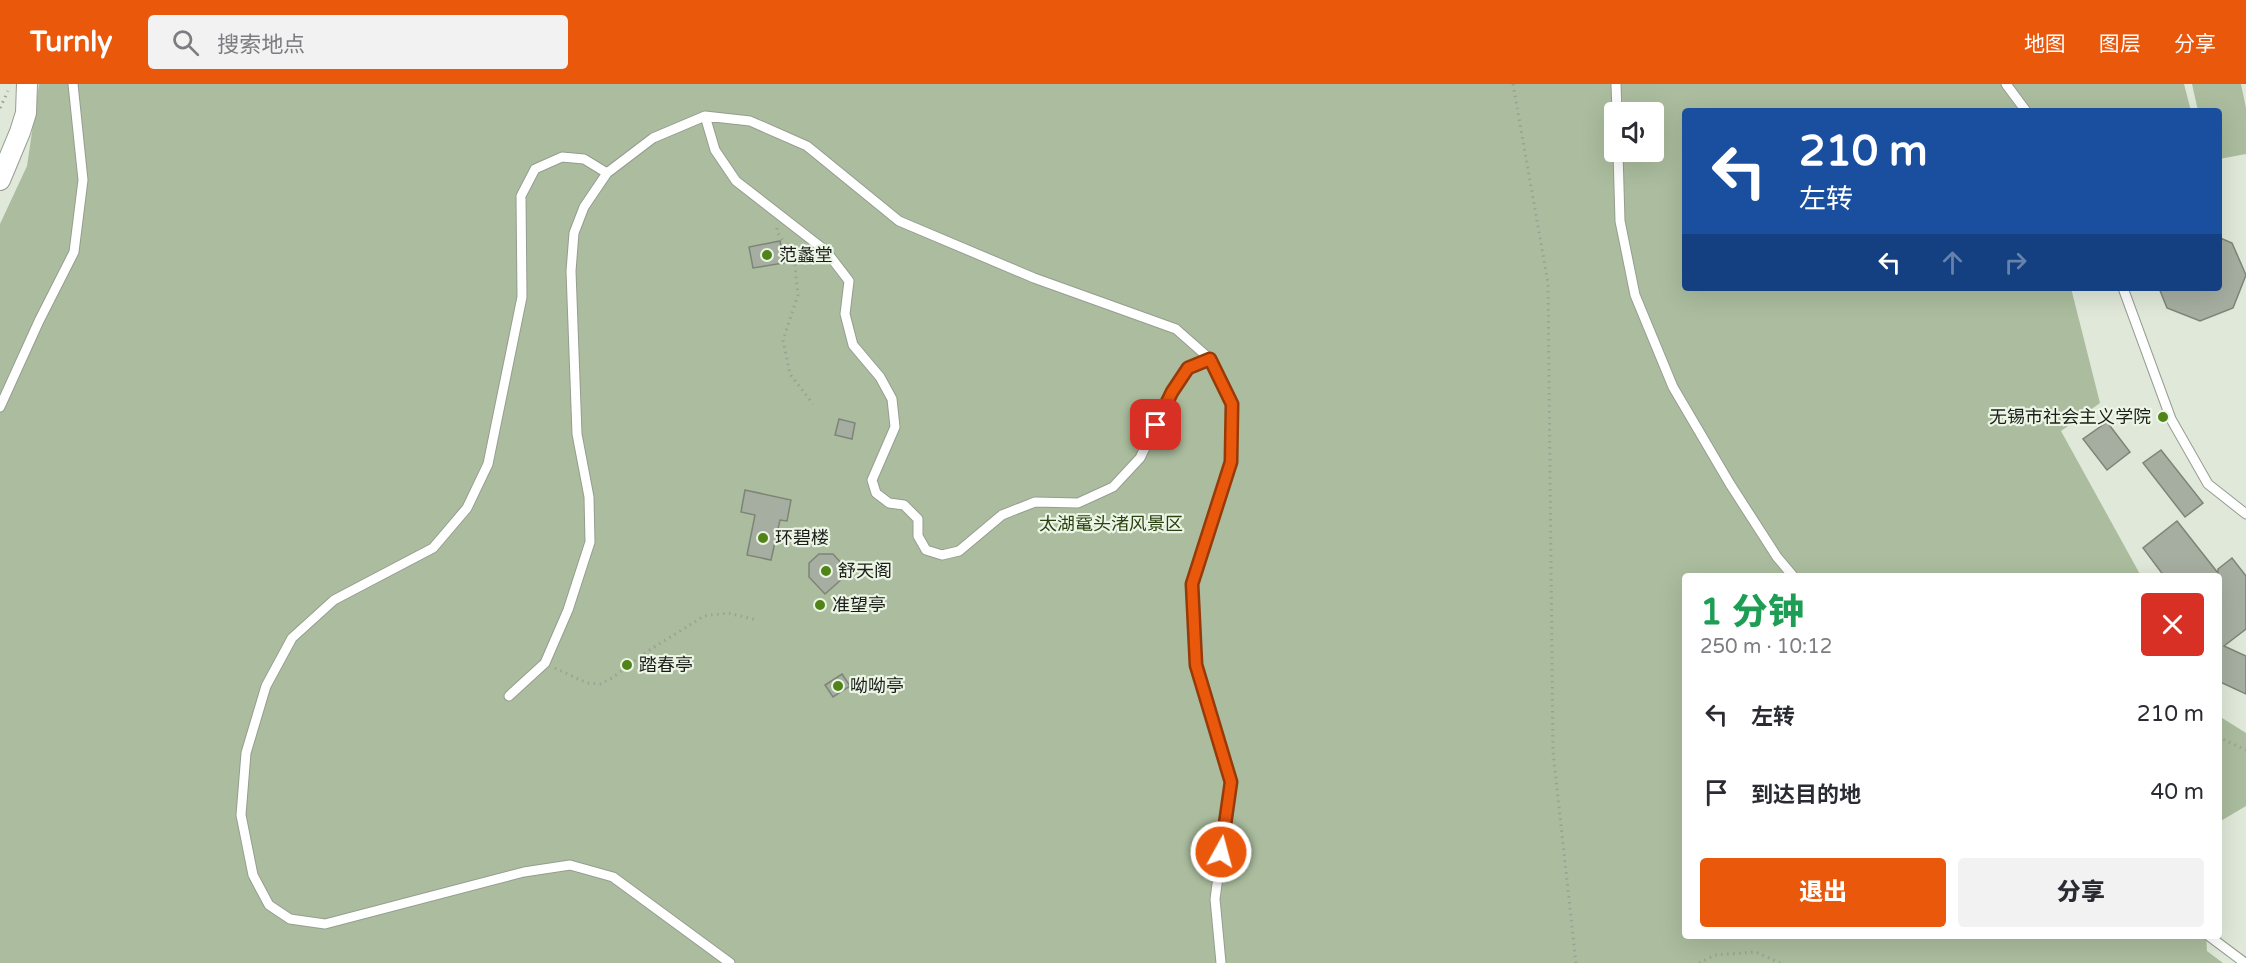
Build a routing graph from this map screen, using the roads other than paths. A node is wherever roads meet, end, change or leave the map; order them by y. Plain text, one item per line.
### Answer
1 (27, 84) edge
2 (73, 84) edge
3 (1616, 84) edge
4 (2006, 84) edge
5 (1617, 102) edge
6 (2024, 108) edge
7 (705, 116) junction
8 (1618, 162) edge
9 (607, 174) junction
10 (0, 180) edge
11 (2124, 291) edge
12 (1210, 359) junction
13 (0, 406) edge
14 (2246, 514) edge
15 (1790, 573) edge
16 (509, 696) dead end
17 (2213, 939) edge
18 (730, 963) edge
19 (1221, 963) edge
20 (2246, 963) edge

1 - 10 street
2 - 13 lane
3 - 5 lane
4 - 6 lane
7 - 9 lane
7 - 12 lane
7 - 12 lane
8 - 15 lane
9 - 16 lane
9 - 18 lane
11 - 14 lane
12 - 19 lane
17 - 20 lane

